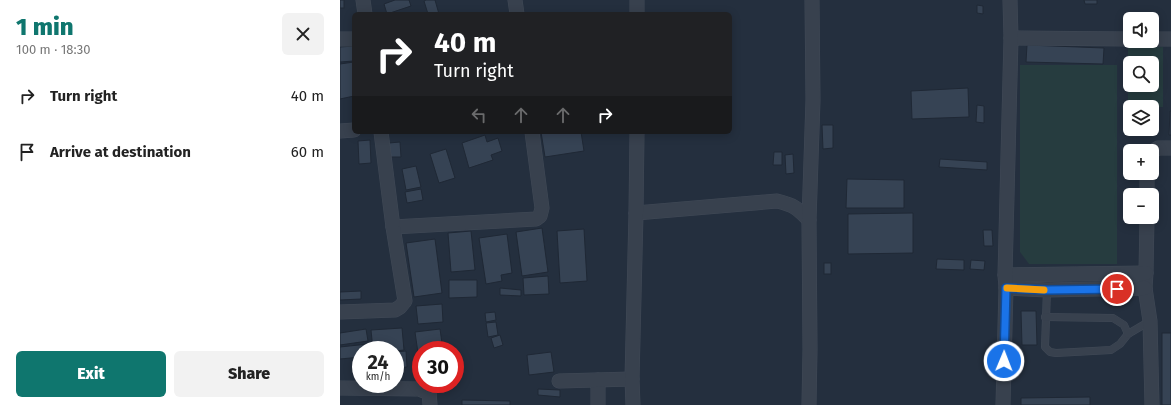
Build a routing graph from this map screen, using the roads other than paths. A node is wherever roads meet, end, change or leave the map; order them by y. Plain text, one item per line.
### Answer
1 (363, 0) edge
2 (515, 0) edge
3 (637, 0) edge
4 (812, 0) edge
5 (1010, 0) edge
6 (365, 12) edge
7 (517, 12) edge
8 (637, 12) edge
9 (1011, 38) junction
10 (340, 39) edge
11 (352, 39) edge
12 (1123, 39) edge
13 (1159, 39) edge
14 (1171, 39) edge
15 (352, 130) edge
16 (340, 131) edge
17 (381, 134) edge
18 (532, 134) edge
19 (637, 134) edge
20 (1159, 148) edge
21 (1171, 148) edge
22 (636, 213) junction
23 (809, 220) junction
24 (1147, 224) edge
25 (393, 227) junction
26 (1146, 273) junction
27 (1005, 282) junction
28 (1145, 288) junction
29 (1047, 290) junction
30 (340, 312) edge
31 (1046, 317) junction
32 (1150, 321) junction
33 (1128, 334) junction
34 (632, 379) junction
35 (598, 380) junction
36 (559, 381) dead end
37 (340, 388) edge
38 (430, 405) edge
39 (598, 405) edge
40 (633, 405) edge
41 (809, 405) edge
42 (1003, 405) edge
43 (1152, 405) edge

1 - 6 street
2 - 7 street
3 - 8 street
4 - 23 street
5 - 9 street
9 - 12 street
9 - 27 street
10 - 11 street
13 - 14 street
15 - 16 street
17 - 25 street
18 - 25 street
19 - 22 street
20 - 21 street
22 - 23 street
22 - 34 street
23 - 41 street
24 - 26 street
25 - 30 street
26 - 27 street
26 - 28 street
27 - 29 street
27 - 42 street
28 - 29 street
28 - 32 street
29 - 31 lane
31 - 33 lane
31 - 33 lane
32 - 33 lane
32 - 43 street
34 - 35 street
34 - 40 street
35 - 36 street
35 - 39 street
37 - 38 street

